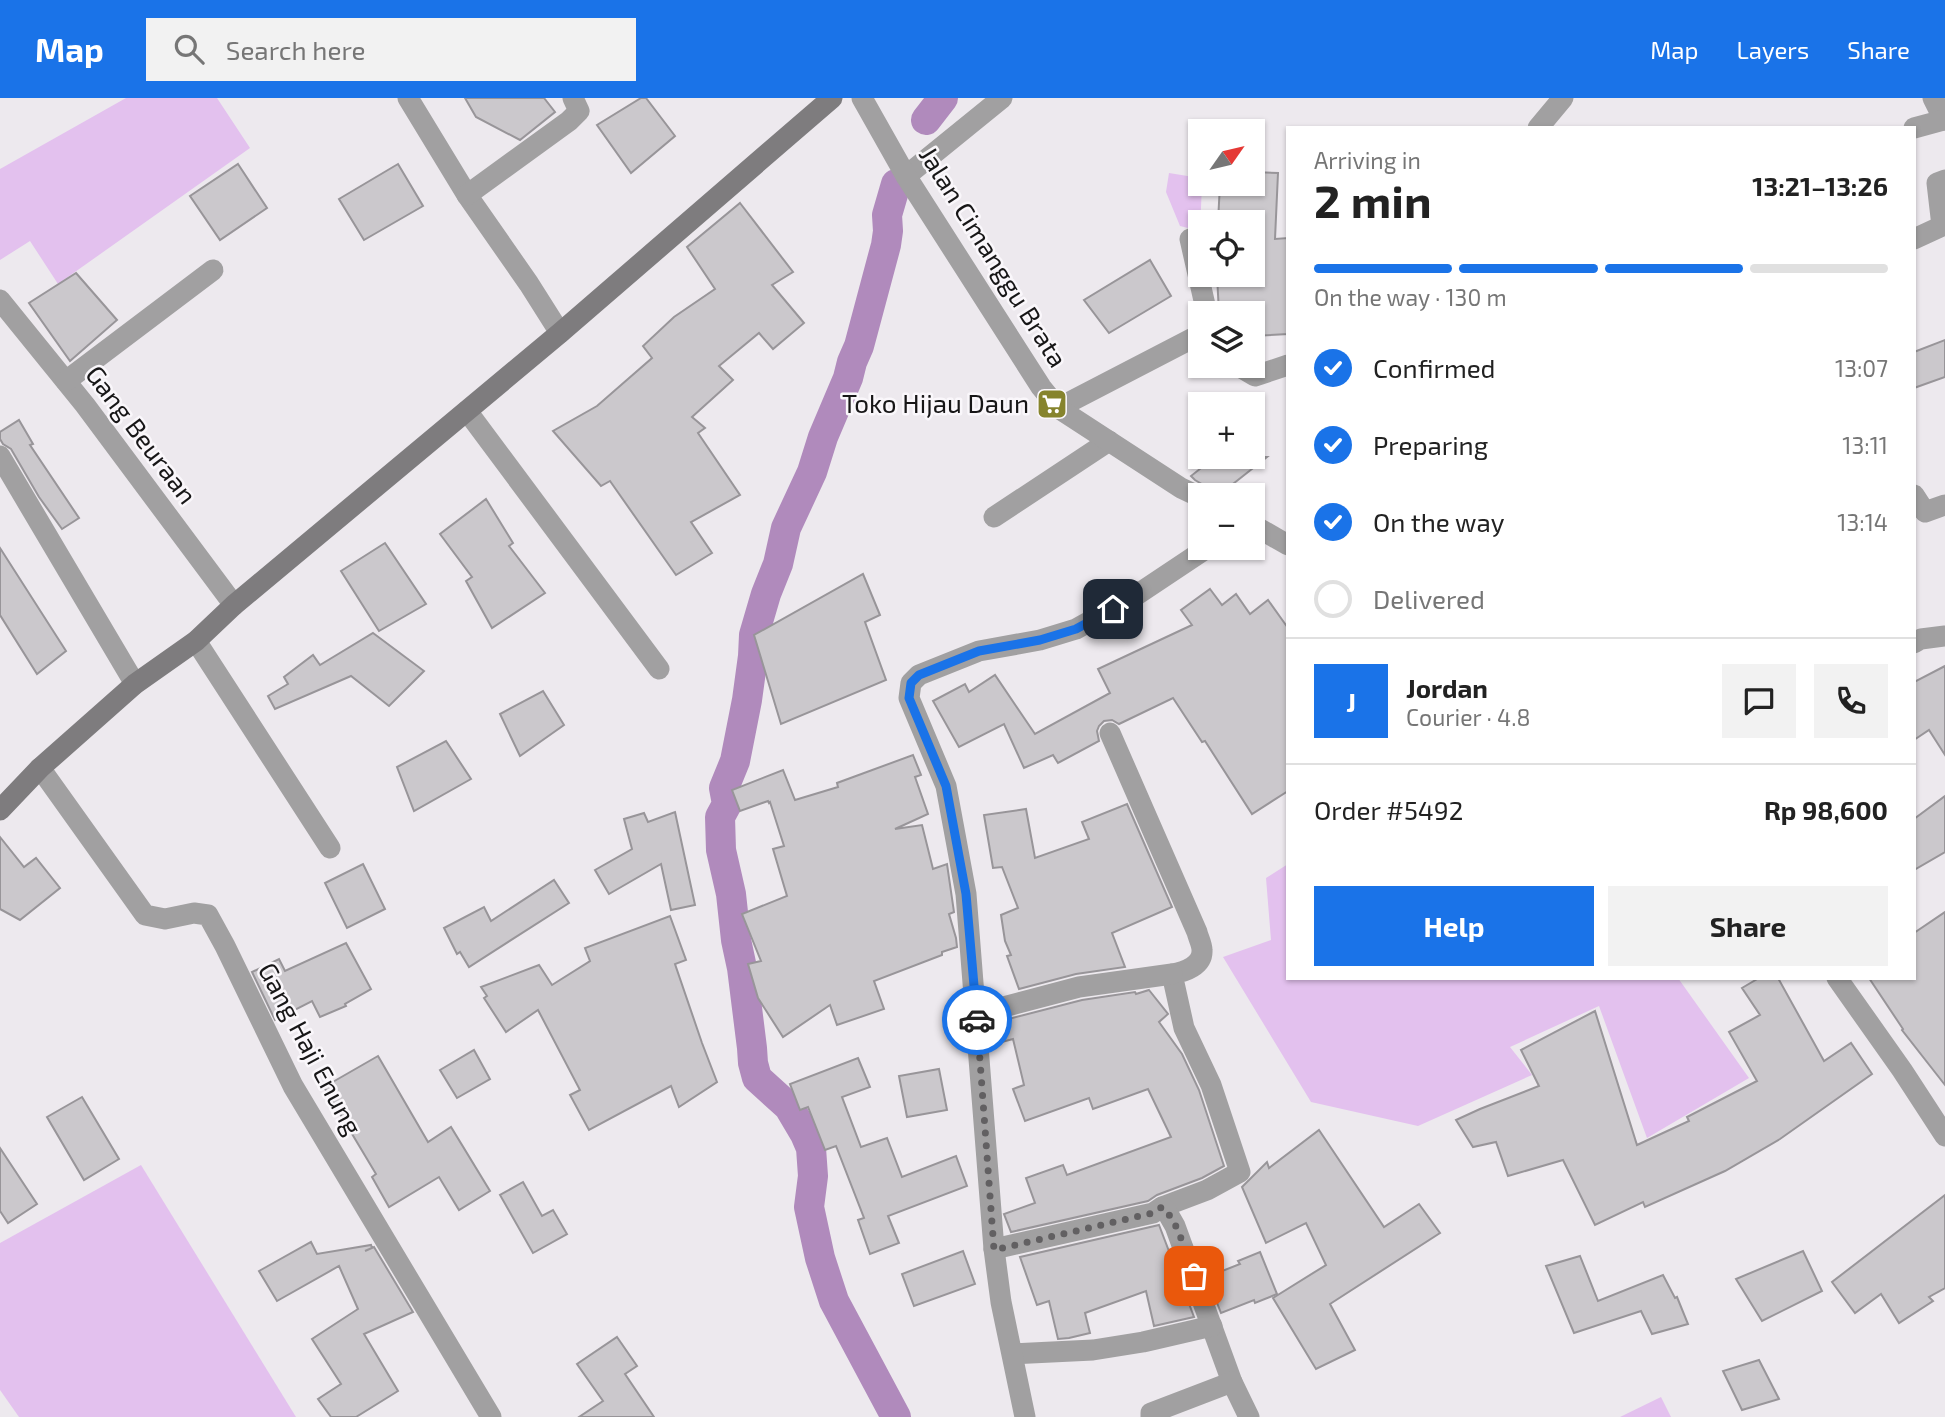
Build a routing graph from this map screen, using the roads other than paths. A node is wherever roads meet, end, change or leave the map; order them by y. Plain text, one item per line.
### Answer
1 (408, 98) edge
2 (573, 98) edge
3 (832, 98) edge
4 (862, 98) edge
5 (1002, 98) edge
6 (1563, 98) edge
7 (1933, 98) edge
8 (1944, 119) edge
9 (1540, 126) edge
10 (1916, 127) edge
11 (906, 176) junction
12 (1945, 180) edge
13 (467, 195) junction
14 (1916, 238) edge
15 (213, 270) dead end
16 (0, 300) edge
17 (560, 333) junction
18 (1188, 334) edge
19 (1286, 366) edge
20 (1265, 373) edge
21 (65, 380) junction
22 (1058, 408) junction
23 (467, 411) junction
24 (1109, 442) junction
25 (0, 456) edge
26 (1188, 491) edge
27 (1916, 498) edge
28 (1945, 505) edge
29 (994, 517) dead end
30 (1265, 532) edge
31 (1286, 544) edge
32 (1189, 560) edge
33 (234, 605) junction
34 (1945, 636) edge
35 (196, 641) junction
36 (1916, 642) edge
37 (659, 669) dead end
38 (135, 684) junction
39 (1110, 733) dead end
40 (40, 768) junction
41 (0, 810) edge
42 (330, 848) dead end
43 (1172, 974) junction
44 (1838, 980) edge
45 (977, 1014) junction
46 (1945, 1136) edge
47 (1162, 1207) junction
48 (994, 1250) junction
49 (1212, 1326) junction
50 (1013, 1354) junction
51 (1232, 1382) junction
52 (491, 1417) edge
53 (1025, 1417) edge
54 (1151, 1417) edge
55 (1249, 1417) edge

1 - 13 street
2 - 13 street
3 - 17 main road
4 - 11 street, Jalan Cimanggu Brata
5 - 11 street
6 - 9 street
7 - 8 street
8 - 10 street
11 - 22 street, Jalan Cimanggu Brata
12 - 14 street
13 - 17 street
15 - 21 street
16 - 21 street, Gang Beuraan
17 - 23 main road
18 - 22 street
19 - 20 street
21 - 33 street, Gang Beuraan
22 - 24 street, Jalan Cimanggu Brata
23 - 33 main road
23 - 37 street
24 - 26 street, Jalan Cimanggu Brata
24 - 29 street
25 - 38 street
27 - 28 street
30 - 31 street
32 - 45 street
33 - 35 main road
34 - 36 street
35 - 38 main road
35 - 42 street
38 - 40 main road
39 - 43 street
40 - 41 main road
40 - 52 street, Gang Haji Enung
43 - 45 street
43 - 47 street
44 - 46 street
45 - 48 street
47 - 48 street
47 - 49 street
48 - 50 street
49 - 50 street
49 - 51 street
50 - 53 street
51 - 54 street
51 - 55 street

